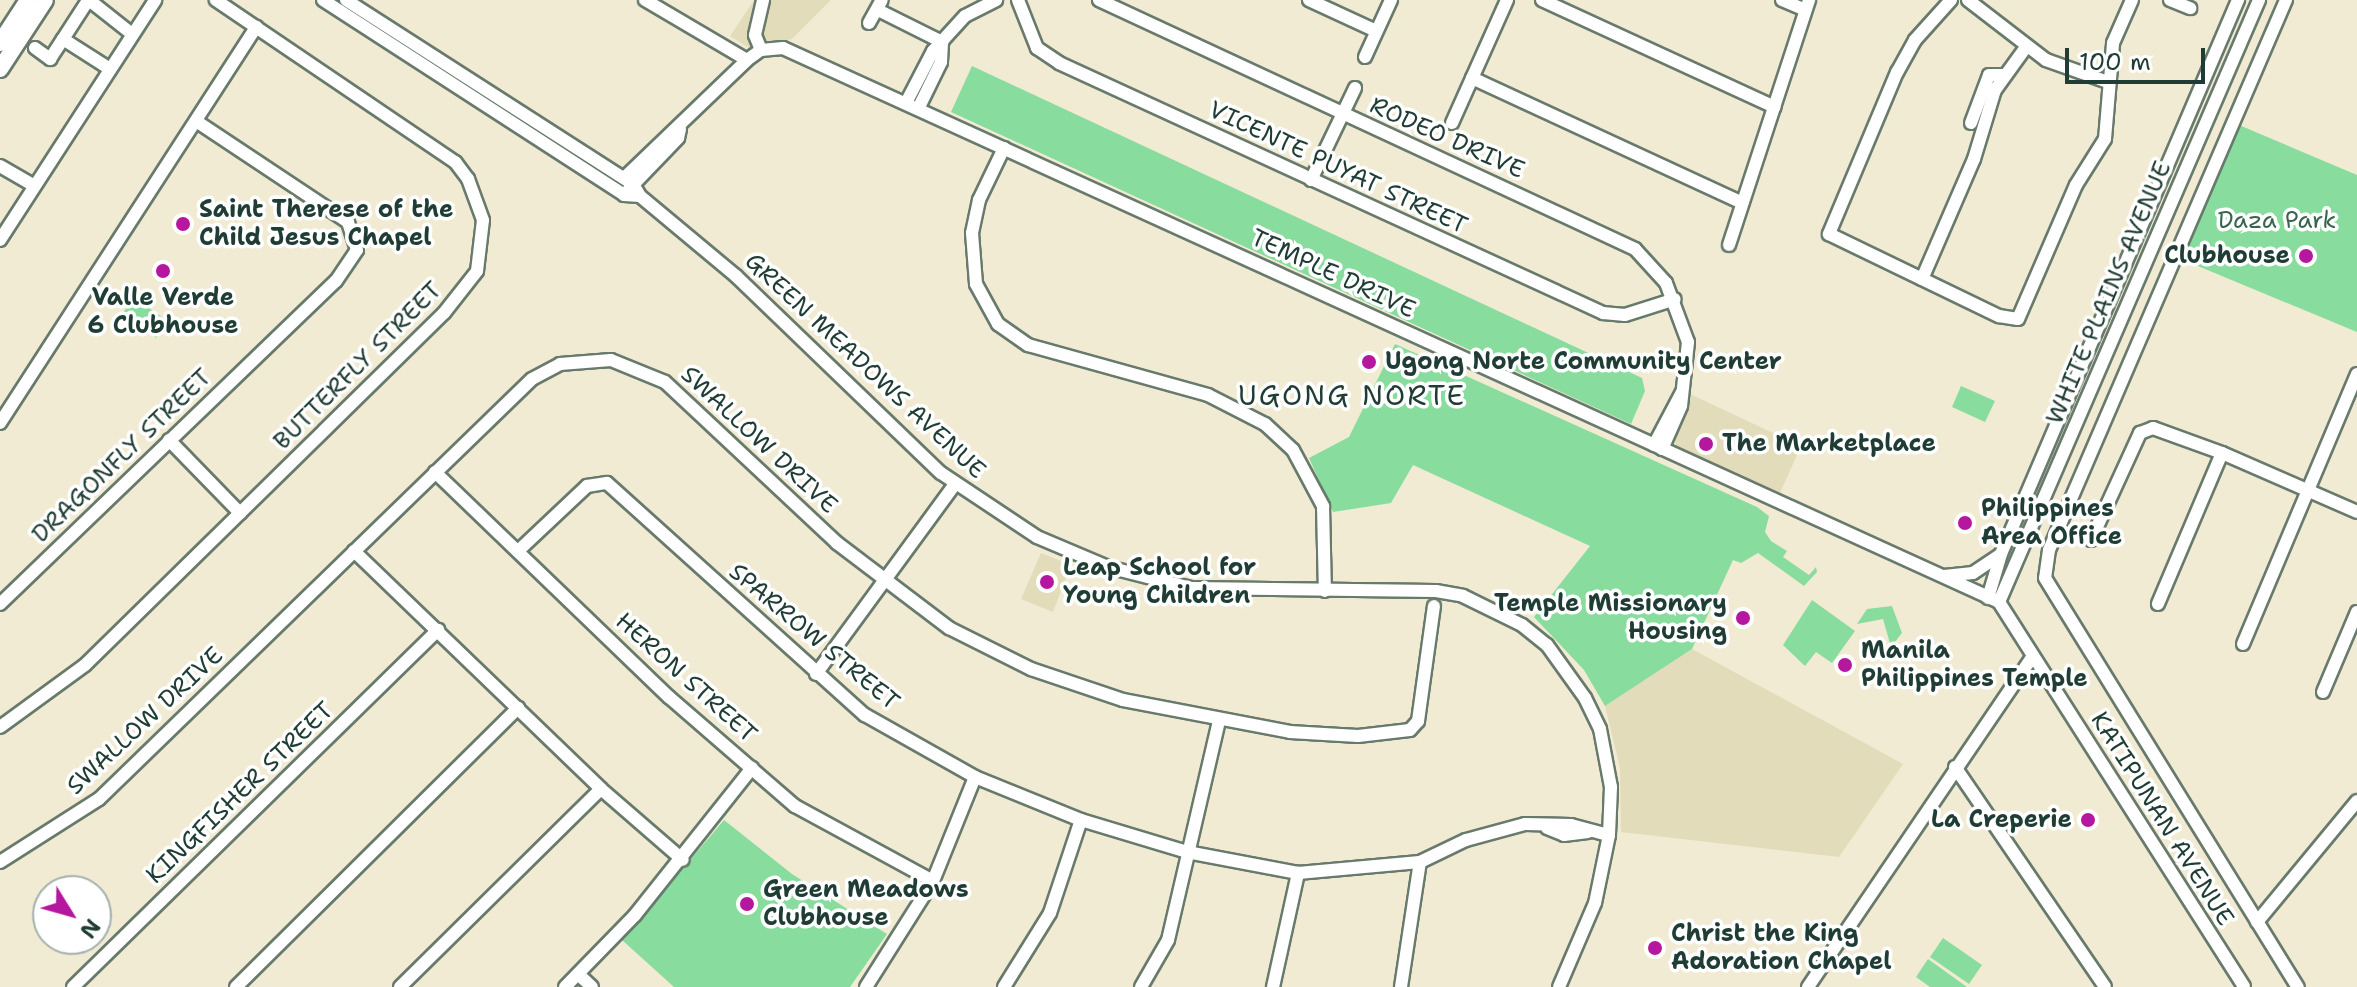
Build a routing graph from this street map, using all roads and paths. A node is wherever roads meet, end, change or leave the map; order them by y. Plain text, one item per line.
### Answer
1 (28, 0) edge
2 (45, 0) edge
3 (155, 0) edge
4 (216, 0) edge
5 (323, 0) edge
6 (346, 0) edge
7 (645, 0) edge
8 (763, 0) edge
9 (996, 0) edge
10 (1018, 0) edge
11 (1099, 0) edge
12 (1309, 0) edge
13 (1391, 0) edge
14 (1507, 0) edge
15 (1542, 0) edge
16 (1782, 0) edge
17 (1951, 0) edge
18 (1968, 0) edge
19 (2132, 0) edge
20 (2170, 0) edge
21 (2238, 0) edge
22 (2259, 0) edge
23 (2286, 0) edge
24 (88, 1) edge
25 (880, 5) edge
26 (1807, 5) edge
27 (2190, 8) dead end
28 (869, 23) dead end
29 (256, 27) junction
30 (1376, 31) junction
31 (132, 34) junction
32 (63, 39) junction
33 (942, 42) junction
34 (0, 43) edge
35 (2026, 47) junction
36 (35, 48) dead end
37 (761, 50) junction
38 (437, 57) junction
39 (1365, 57) dead end
40 (747, 60) junction
41 (0, 69) edge
42 (110, 69) junction
43 (429, 69) junction
44 (2003, 75) junction
45 (1472, 78) junction
46 (470, 79) junction
47 (2108, 82) junction
48 (1355, 88) dead end
49 (462, 90) junction
50 (913, 104) junction
51 (1775, 107) junction
52 (1342, 114) junction
53 (196, 121) junction
54 (1452, 123) dead end
55 (1971, 123) dead end
56 (553, 132) junction
57 (546, 144) junction
58 (1004, 148) junction
59 (0, 166) edge
60 (1311, 180) junction
61 (629, 181) junction
62 (34, 186) junction
63 (624, 195) junction
64 (640, 196) junction
65 (1743, 203) junction
66 (0, 240) edge
67 (1729, 245) dead end
68 (1922, 279) junction
69 (2121, 280) junction
70 (2136, 286) junction
71 (1675, 299) junction
72 (2357, 374) edge
73 (0, 423) edge
74 (169, 440) junction
75 (1658, 447) junction
76 (2222, 453) junction
77 (435, 472) junction
78 (958, 486) junction
79 (2307, 490) junction
80 (2357, 512) edge
81 (240, 513) junction
82 (2091, 540) dead end
83 (354, 551) junction
84 (518, 551) junction
85 (2001, 554) junction
86 (1933, 574) junction
87 (885, 582) junction
88 (1325, 591) junction
89 (1993, 600) junction
90 (0, 604) edge
91 (2158, 604) dead end
92 (1434, 606) dead end
93 (2357, 612) edge
94 (438, 630) junction
95 (2243, 644) dead end
96 (2033, 656) junction
97 (816, 674) junction
98 (2323, 692) dead end
99 (518, 708) junction
100 (1219, 721) junction
101 (0, 727) edge
102 (1955, 767) junction
103 (752, 768) junction
104 (975, 777) junction
105 (601, 789) junction
106 (2357, 801) edge
107 (1081, 820) junction
108 (1609, 835) junction
109 (1187, 852) junction
110 (683, 860) junction
111 (0, 862) edge
112 (1420, 862) junction
113 (1298, 873) junction
114 (933, 881) junction
115 (2257, 922) junction
116 (578, 974) junction
117 (73, 987) edge
118 (236, 987) edge
119 (400, 987) edge
120 (565, 987) edge
121 (592, 987) edge
122 (866, 987) edge
123 (1004, 987) edge
124 (1141, 987) edge
125 (1273, 987) edge
126 (1401, 987) edge
127 (1559, 987) edge
128 (1808, 987) edge
129 (2105, 987) edge
130 (2244, 987) edge
131 (2298, 987) edge

1 - 34 main road
2 - 41 main road
3 - 31 street
4 - 29 street, BUTTERFLY STREET
5 - 43 street
6 - 38 street, GREEN MEADOWS AVENUE
7 - 40 street
8 - 37 street
9 - 33 street
10 - 60 street, VICENTE PUYAT STREET
11 - 52 street, RODEO DRIVE
12 - 30 street
13 - 30 street
14 - 45 street
15 - 51 street
16 - 26 street
17 - 68 street
18 - 35 street
19 - 47 street
20 - 27 street
21 - 69 street, WHITE PLAINS AVENUE
22 - 70 street, WHITE PLAINS AVENUE
23 - 115 street
24 - 31 street
24 - 32 street
25 - 28 street
25 - 33 street
26 - 51 street
29 - 53 street
29 - 81 street, BUTTERFLY STREET
30 - 39 street
31 - 42 street
32 - 36 street
32 - 42 street
33 - 50 street
35 - 44 street
35 - 47 street
37 - 40 street
37 - 50 street, TEMPLE DRIVE
38 - 43 street
38 - 46 street, GREEN MEADOWS AVENUE
40 - 61 street
42 - 62 street
43 - 49 street
44 - 55 street
44 - 68 street
45 - 54 street
45 - 65 street
46 - 49 street
46 - 56 street, GREEN MEADOWS AVENUE
47 - 68 street
48 - 52 street
49 - 57 street
50 - 58 street, TEMPLE DRIVE
51 - 65 street
52 - 60 street
52 - 71 street, RODEO DRIVE
53 - 73 street
53 - 74 street, DRAGONFLY STREET
56 - 57 street
56 - 61 street, GREEN MEADOWS AVENUE
57 - 63 street
58 - 75 street, TEMPLE DRIVE
58 - 88 street
59 - 62 street
60 - 71 street, VICENTE PUYAT STREET
61 - 63 street
61 - 64 street, GREEN MEADOWS AVENUE
62 - 66 street
63 - 64 street
64 - 78 street, GREEN MEADOWS AVENUE
65 - 67 street
69 - 70 street
69 - 85 street, WHITE PLAINS AVENUE
70 - 89 street, WHITE PLAINS AVENUE
71 - 75 street, RODEO DRIVE
72 - 79 street
74 - 81 street
74 - 90 street, DRAGONFLY STREET
75 - 86 street, TEMPLE DRIVE
76 - 79 street
76 - 82 street
76 - 91 street
77 - 83 street, SWALLOW DRIVE
77 - 84 street, HERON STREET
77 - 87 street, SWALLOW DRIVE
78 - 87 street
78 - 88 street, GREEN MEADOWS AVENUE
79 - 80 street
79 - 95 street
81 - 101 street, BUTTERFLY STREET
83 - 94 street
83 - 111 street, SWALLOW DRIVE
84 - 97 street, SPARROW STREET
84 - 103 street, HERON STREET
85 - 86 street
85 - 89 street, WHITE PLAINS AVENUE
86 - 89 street, TEMPLE DRIVE
87 - 97 street
87 - 100 street, SWALLOW DRIVE
88 - 108 street, GREEN MEADOWS AVENUE
89 - 96 street, KATIPUNAN AVENUE
92 - 100 street, SWALLOW DRIVE
93 - 98 street
94 - 99 street
94 - 117 street, KINGFISHER STREET
96 - 102 street
96 - 130 street, KATIPUNAN AVENUE
97 - 104 street, SPARROW STREET
99 - 105 street
99 - 118 street
100 - 109 street
102 - 128 street
102 - 129 street
103 - 110 street
103 - 114 street, HERON STREET
104 - 107 street, SPARROW STREET
104 - 114 street
105 - 110 street
105 - 119 street
106 - 115 street
107 - 109 street, SPARROW STREET
107 - 123 street
108 - 112 street, SPARROW STREET
108 - 127 street, GREEN MEADOWS AVENUE
109 - 113 street, SPARROW STREET
109 - 124 street
110 - 116 street
112 - 113 street, SPARROW STREET
112 - 126 street
113 - 125 street
114 - 122 street
115 - 131 street
116 - 120 street
116 - 121 street

